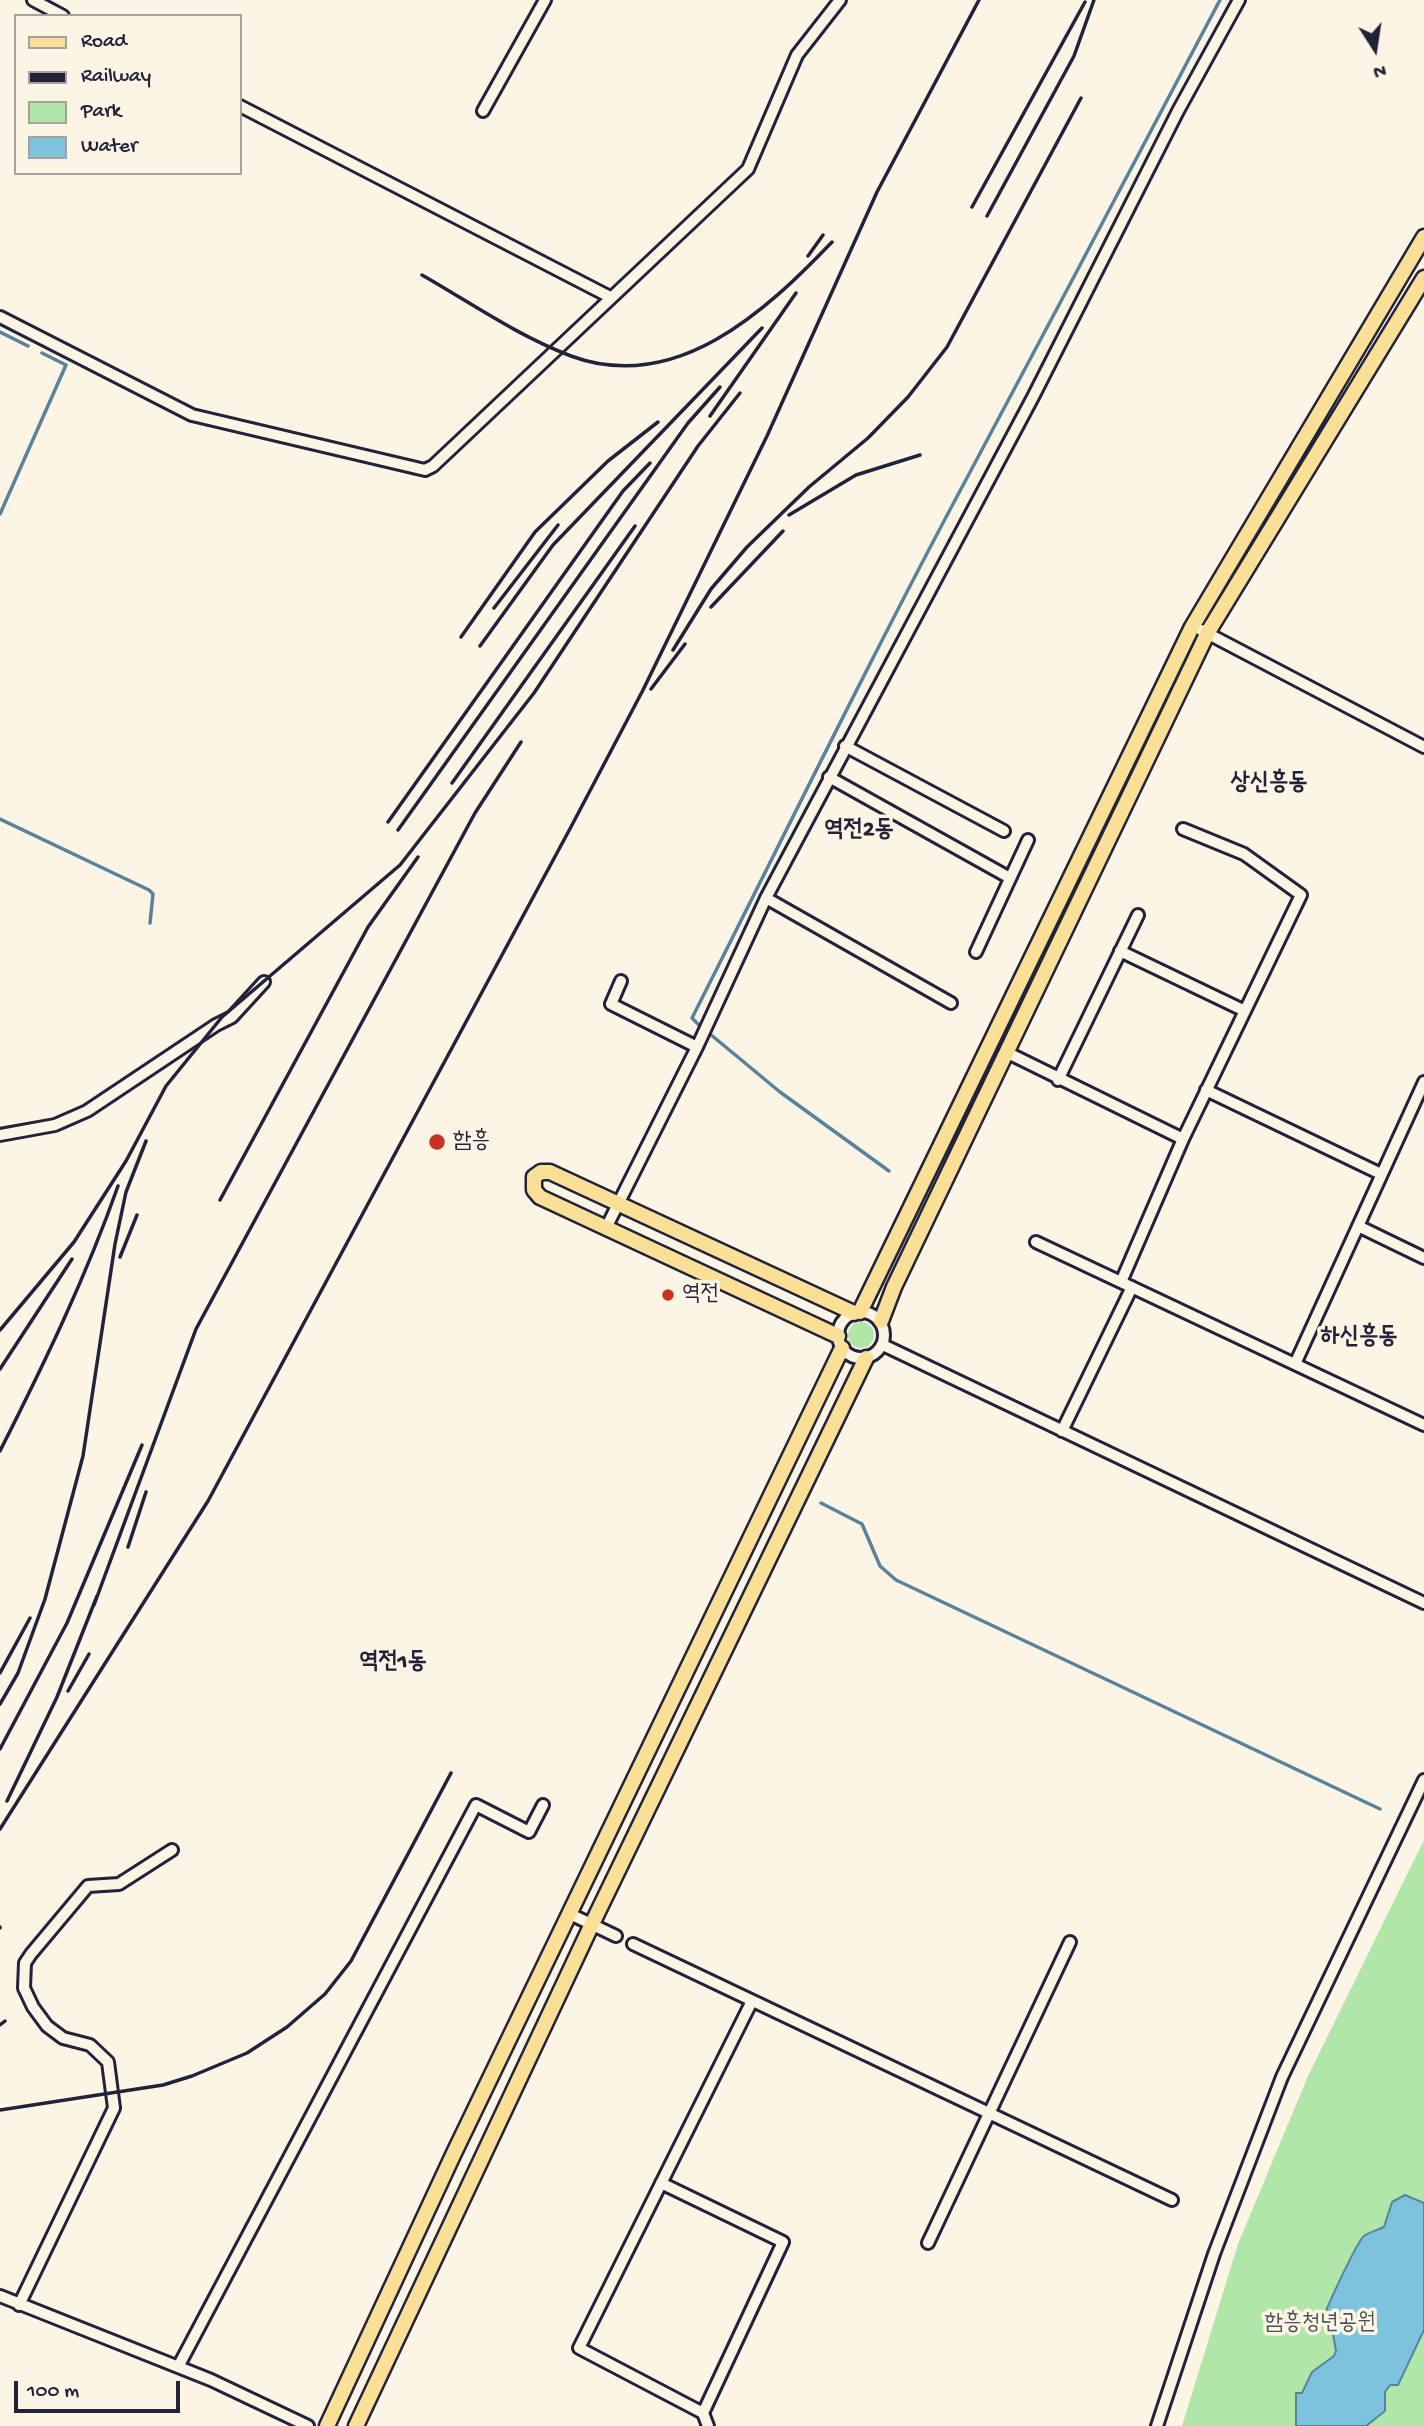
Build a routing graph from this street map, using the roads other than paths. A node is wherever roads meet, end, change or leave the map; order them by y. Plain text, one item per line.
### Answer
1 (33, 0) edge
2 (545, 0) edge
3 (840, 0) edge
4 (1239, 0) edge
5 (48, 4) edge
6 (242, 107) edge
7 (483, 111) dead end
8 (1424, 237) edge
9 (1424, 278) edge
10 (610, 298) junction
11 (0, 317) edge
12 (1192, 627) junction
13 (1208, 632) junction
14 (845, 746) junction
15 (1424, 747) edge
16 (829, 777) junction
17 (1184, 829) dead end
18 (1004, 831) dead end
19 (1028, 840) dead end
20 (1010, 878) junction
21 (766, 898) junction
22 (1138, 915) dead end
23 (1120, 951) junction
24 (976, 952) dead end
25 (621, 981) dead end
26 (264, 982) dead end
27 (951, 1003) dead end
28 (1245, 1011) junction
29 (696, 1047) junction
30 (1006, 1052) junction
31 (1058, 1080) junction
32 (1424, 1082) edge
33 (1206, 1090) junction
34 (1421, 1095) edge
35 (0, 1135) edge
36 (1183, 1139) junction
37 (1381, 1174) junction
38 (618, 1204) junction
39 (1358, 1226) junction
40 (606, 1228) junction
41 (1036, 1242) dead end
42 (1424, 1258) edge
43 (1126, 1284) junction
44 (857, 1313) junction
45 (881, 1321) junction
46 (840, 1342) junction
47 (883, 1345) junction
48 (866, 1358) junction
49 (1295, 1364) junction
50 (1424, 1425) edge
51 (1062, 1431) junction
52 (1424, 1603) edge
53 (1424, 1780) edge
54 (543, 1805) dead end
55 (172, 1850) dead end
56 (570, 1914) junction
57 (592, 1924) junction
58 (617, 1936) dead end
59 (1070, 1942) dead end
60 (633, 1944) dead end
61 (752, 2001) junction
62 (990, 2113) junction
63 (661, 2183) junction
64 (1172, 2200) dead end
65 (928, 2243) dead end
66 (0, 2296) edge
67 (19, 2305) junction
68 (178, 2367) junction
69 (703, 2413) junction
70 (308, 2426) edge
71 (327, 2426) edge
72 (356, 2426) edge
73 (708, 2426) edge
74 (1157, 2426) edge

1 - 5 street
2 - 7 street
3 - 10 street
4 - 14 street
6 - 10 street
8 - 12 main road
9 - 13 main road
10 - 11 street
12 - 13 street
12 - 44 main road
13 - 15 street
13 - 30 main road
14 - 16 street
14 - 18 street
16 - 20 street
16 - 21 street
17 - 28 street
19 - 20 street
20 - 24 street
21 - 27 street
21 - 29 street
22 - 23 street
23 - 28 street
23 - 31 street
25 - 29 street
26 - 35 street
28 - 33 street
29 - 38 street
30 - 31 street
30 - 45 main road
31 - 36 street
32 - 34 street
33 - 36 street
33 - 37 street
34 - 37 street
36 - 43 street
37 - 39 street
38 - 40 street
38 - 40 main road
38 - 44 main road
39 - 42 street
39 - 49 street
40 - 46 main road
41 - 43 street
43 - 49 street
43 - 51 street
44 - 45 street
44 - 46 street
45 - 47 street
46 - 48 street
46 - 56 main road
47 - 48 street
47 - 51 street
48 - 57 main road
49 - 50 street
51 - 52 street
53 - 74 street
54 - 68 street
55 - 67 street
56 - 57 street
56 - 71 main road
57 - 58 street
57 - 72 main road
59 - 62 street
60 - 61 street
61 - 62 street
61 - 63 street
62 - 64 street
62 - 65 street
63 - 69 street
63 - 69 street
66 - 67 street
67 - 68 street
68 - 70 street
69 - 73 street

